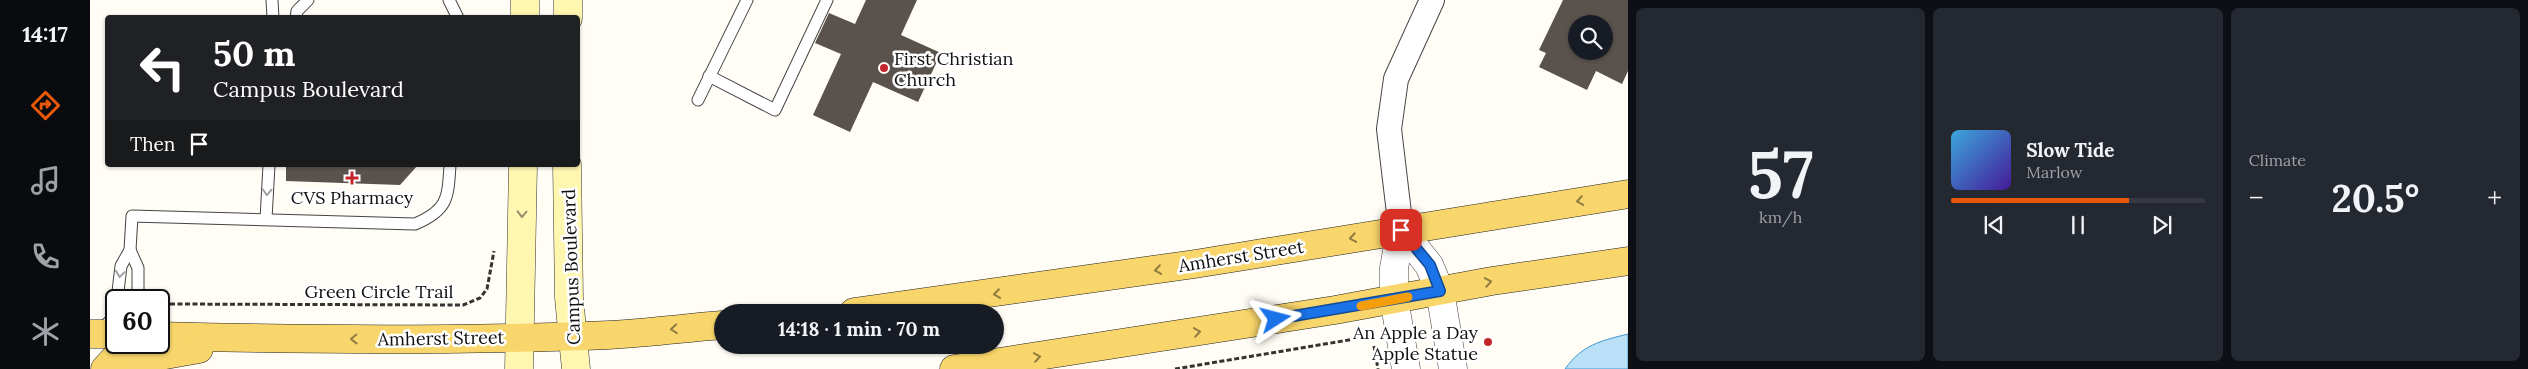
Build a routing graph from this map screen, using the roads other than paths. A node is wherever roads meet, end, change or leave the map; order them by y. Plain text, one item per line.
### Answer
1 (272, 0) edge
2 (308, 0) edge
3 (449, 0) edge
4 (525, 0) edge
5 (568, 0) edge
6 (747, 0) edge
7 (827, 0) edge
8 (1432, 0) edge
9 (273, 15) edge
10 (296, 15) edge
11 (456, 15) edge
12 (525, 15) edge
13 (568, 15) edge
14 (709, 76) junction
15 (698, 100) dead end
16 (269, 167) edge
17 (450, 167) edge
18 (523, 167) edge
19 (567, 167) edge
20 (1628, 194) edge
21 (266, 219) junction
22 (1401, 230) junction
23 (130, 250) junction
24 (1628, 261) edge
25 (118, 289) edge
26 (138, 289) edge
27 (1440, 291) junction
28 (1394, 300) junction
29 (911, 304) edge
30 (714, 326) edge
31 (573, 335) junction
32 (170, 336) edge
33 (519, 337) junction
34 (255, 339) junction
35 (119, 354) edge
36 (105, 369) edge
37 (138, 369) edge
38 (519, 369) edge
39 (576, 369) edge
40 (954, 369) edge
41 (1406, 369) edge
42 (1453, 369) edge

1 - 9 lane
2 - 10 lane
3 - 11 lane
4 - 12 main road
5 - 13 main road
6 - 14 lane
7 - 14 lane
8 - 22 street
14 - 15 lane
16 -> 21 lane
17 - 21 lane
18 -> 33 main road
19 - 31 main road, Campus Boulevard
20 -> 22 main road, Amherst Street
21 - 23 lane
22 - 27 street
22 - 28 street
22 -> 29 main road, Amherst Street
23 -> 25 lane
23 - 26 lane
27 -> 24 main road
27 - 28 main road
27 - 42 street
40 -> 28 main road
28 - 41 street
30 -> 31 main road, Amherst Street
31 - 33 main road, Amherst Street
31 - 39 main road, Campus Boulevard
32 - 34 main road, Amherst Street
33 -> 34 main road, Amherst Street
33 - 38 main road
34 - 37 main road
35 - 36 main road

